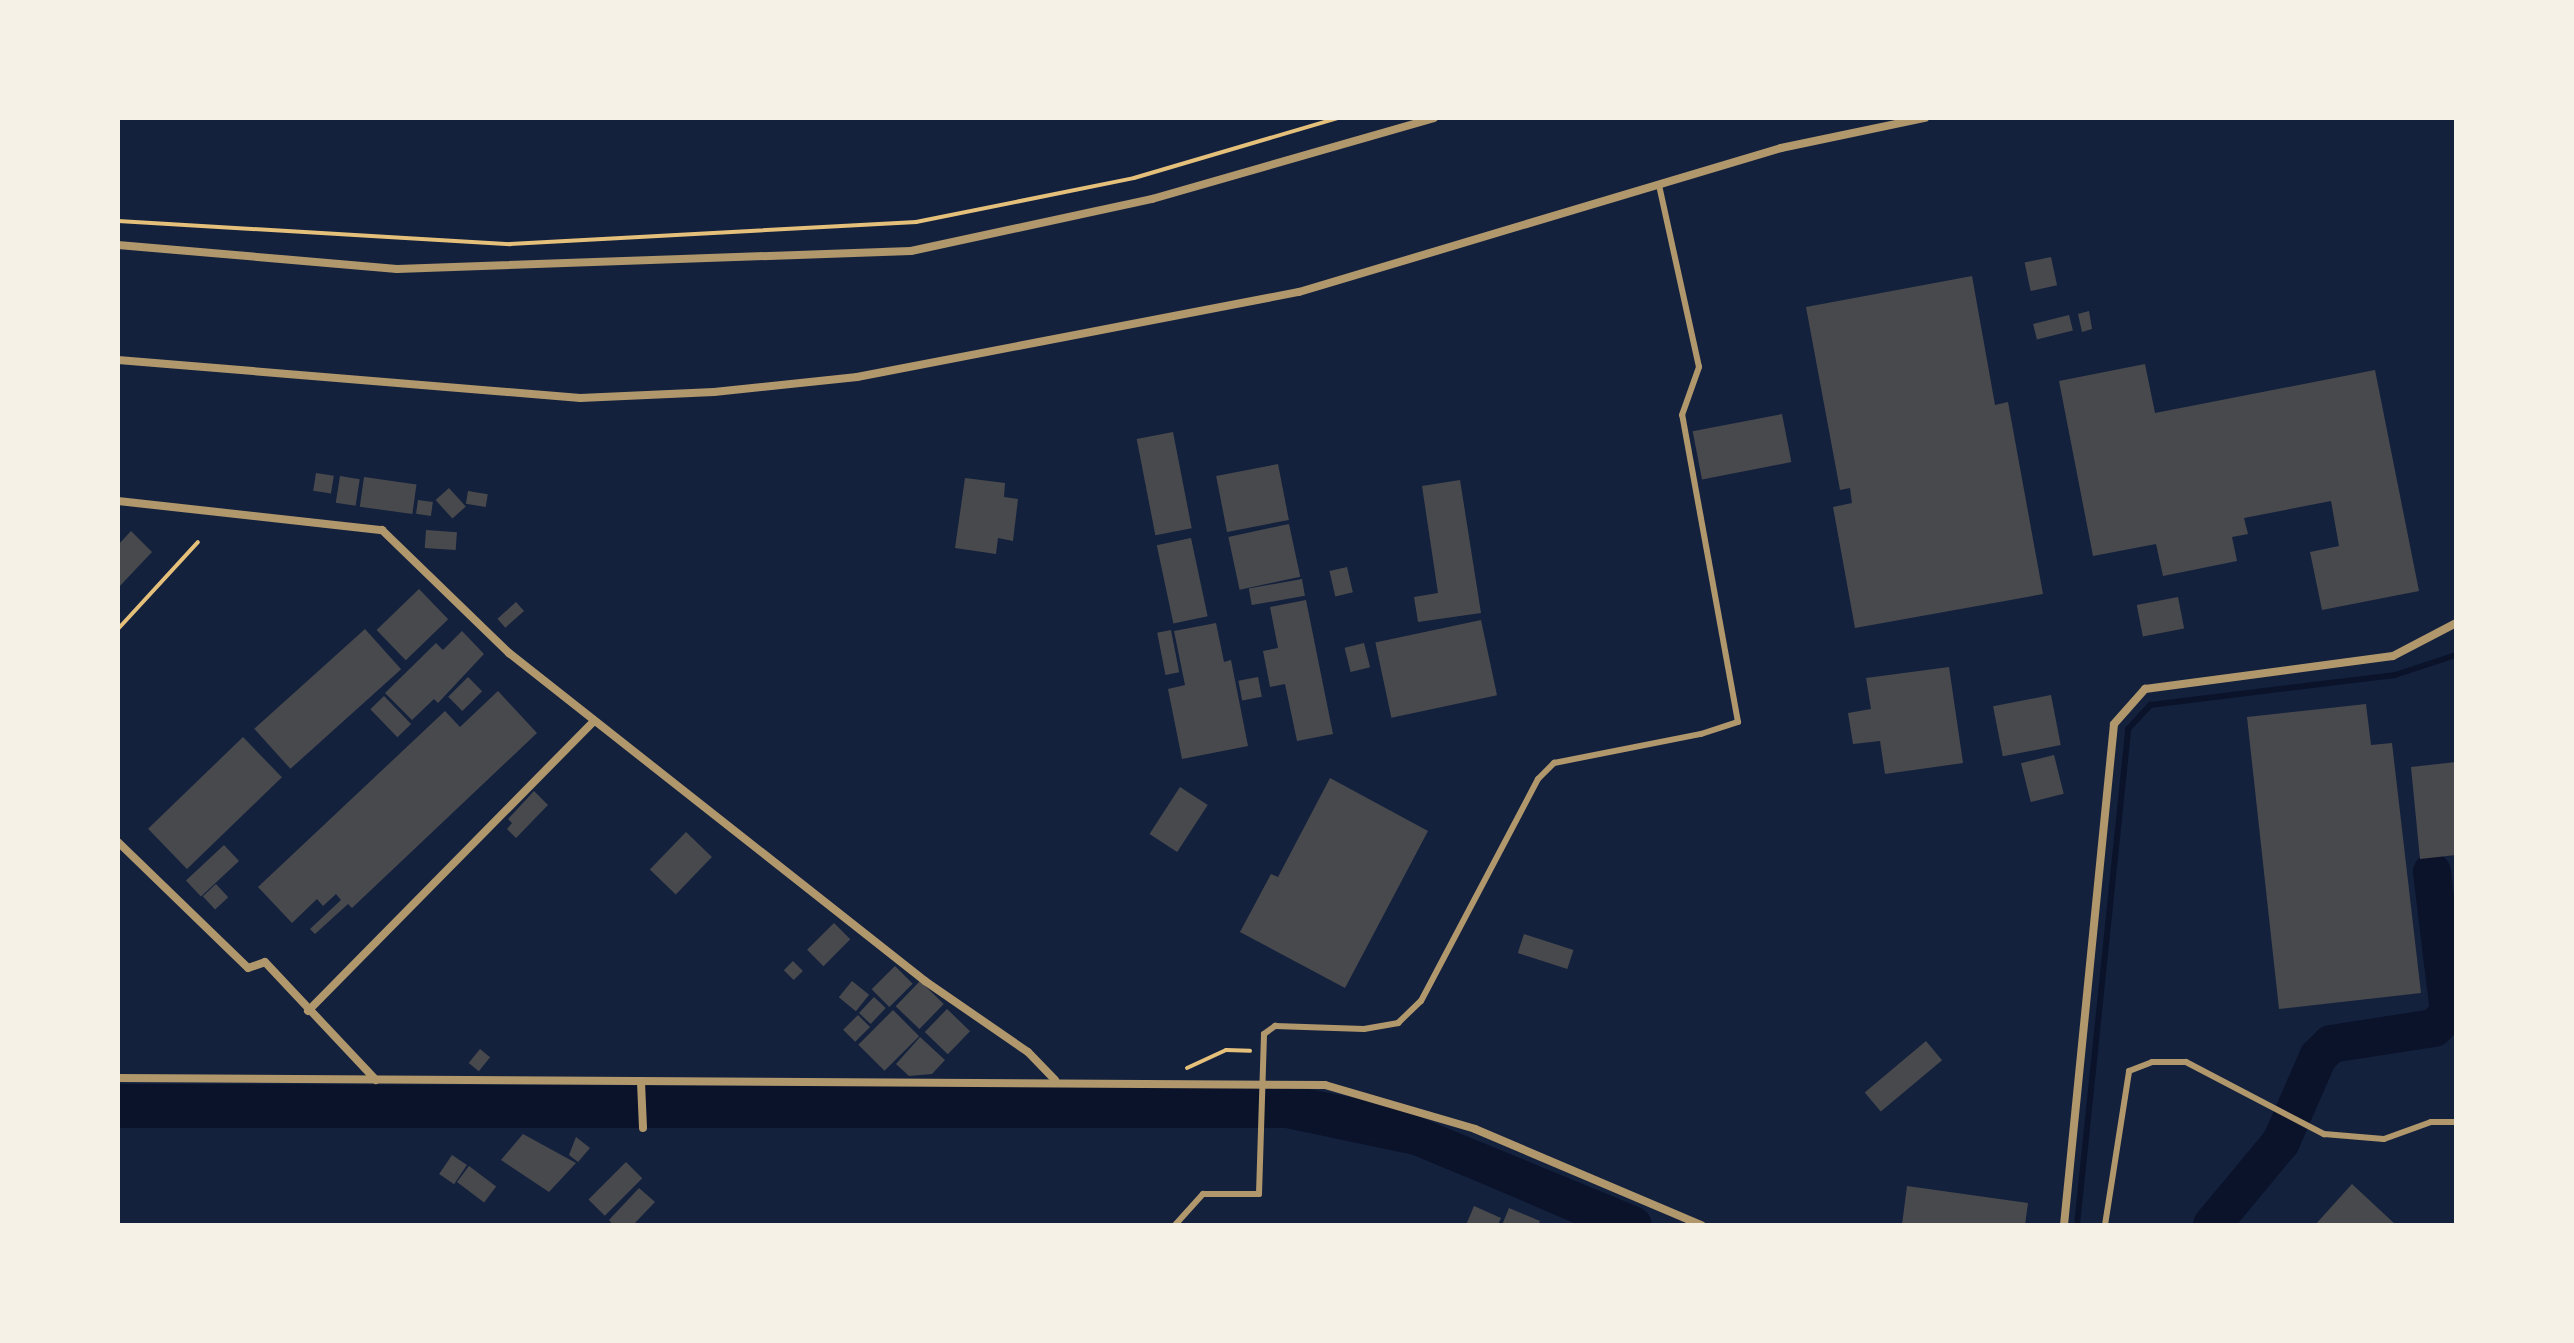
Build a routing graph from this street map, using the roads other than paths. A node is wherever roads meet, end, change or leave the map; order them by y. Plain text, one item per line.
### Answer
1 (1434, 118) edge
2 (1925, 118) edge
3 (1659, 185) junction
4 (118, 245) edge
5 (118, 360) edge
6 (118, 501) edge
7 (2456, 623) edge
8 (594, 721) junction
9 (118, 842) edge
10 (308, 1011) junction
11 (118, 1078) edge
12 (376, 1080) junction
13 (1055, 1080) junction
14 (641, 1082) junction
15 (2456, 1122) edge
16 (643, 1128) dead end
17 (1175, 1225) edge
18 (1701, 1225) edge
19 (2064, 1225) edge
20 (2105, 1225) edge

1 - 4 street
2 - 3 street
3 - 5 street
3 - 17 lane
6 - 8 street
7 - 19 street
8 - 10 street
8 - 13 street
9 - 10 street
10 - 12 street
11 - 12 street
12 - 14 street
13 - 14 street
13 - 18 street
14 - 16 street
15 - 20 lane

